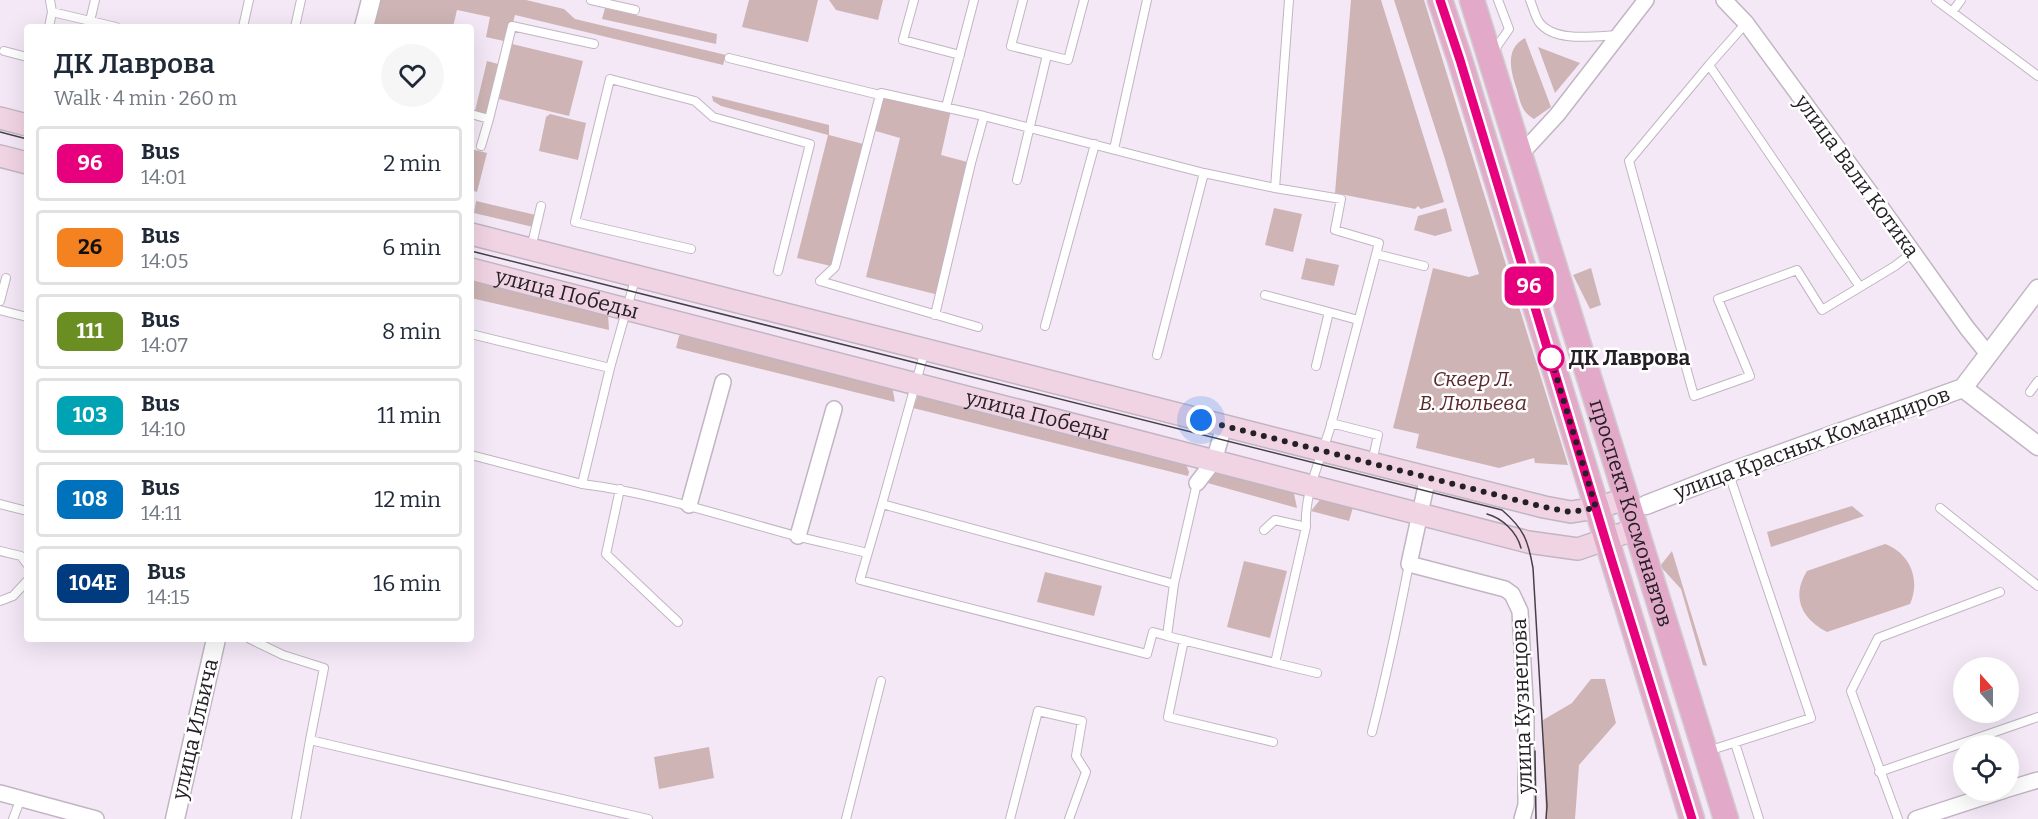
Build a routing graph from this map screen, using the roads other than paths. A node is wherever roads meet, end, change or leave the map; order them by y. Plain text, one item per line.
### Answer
1 (50, 0) edge
2 (95, 0) edge
3 (249, 0) edge
4 (301, 0) edge
5 (370, 0) edge
6 (591, 0) edge
7 (914, 0) edge
8 (974, 0) edge
9 (1023, 0) edge
10 (1084, 0) edge
11 (1147, 0) edge
12 (1289, 0) edge
13 (1440, 0) edge
14 (1472, 0) edge
15 (1498, 0) edge
16 (1530, 0) edge
17 (1646, 0) edge
18 (1724, 0) edge
19 (1936, 0) edge
20 (1961, 0) edge
21 (635, 10) dead end
22 (52, 12) junction
23 (1952, 12) junction
24 (90, 21) junction
25 (1746, 23) junction
26 (50, 24) edge
27 (103, 24) edge
28 (244, 24) edge
29 (296, 24) edge
30 (365, 24) edge
31 (1619, 35) junction
32 (594, 44) dead end
33 (4, 51) dead end
34 (960, 55) junction
35 (1047, 55) junction
36 (24, 56) edge
37 (1490, 56) junction
38 (729, 58) dead end
39 (1709, 65) junction
40 (2038, 76) edge
41 (880, 95) junction
42 (946, 107) junction
43 (474, 115) edge
44 (984, 116) junction
45 (0, 118) edge
46 (489, 119) junction
47 (24, 124) edge
48 (1029, 127) junction
49 (1095, 144) junction
50 (481, 146) dead end
51 (1114, 149) junction
52 (1521, 154) junction
53 (0, 156) edge
54 (24, 162) edge
55 (1204, 173) junction
56 (1017, 180) dead end
57 (1275, 188) junction
58 (541, 206) dead end
59 (474, 235) edge
60 (531, 249) junction
61 (691, 249) dead end
62 (1913, 252) junction
63 (1376, 254) junction
64 (1424, 266) dead end
65 (474, 270) edge
66 (778, 271) dead end
67 (636, 276) junction
68 (6, 278) dead end
69 (1860, 287) junction
70 (2038, 289) edge
71 (1265, 294) dead end
72 (0, 301) edge
73 (627, 309) junction
74 (0, 310) edge
75 (1329, 312) junction
76 (935, 315) junction
77 (24, 316) edge
78 (1358, 320) junction
79 (1045, 326) dead end
80 (978, 327) dead end
81 (474, 335) edge
82 (925, 350) junction
83 (1988, 354) junction
84 (1157, 355) dead end
85 (1316, 366) dead end
86 (610, 368) junction
87 (2038, 381) edge
88 (723, 382) dead end
89 (915, 384) junction
90 (1963, 388) junction
91 (2030, 392) dead end
92 (834, 409) dead end
93 (1331, 423) junction
94 (1224, 426) junction
95 (2038, 446) edge
96 (1323, 452) junction
97 (474, 456) edge
98 (1214, 461) junction
99 (1372, 464) junction
100 (1728, 472) junction
101 (1428, 477) junction
102 (1197, 483) joint
103 (582, 484) junction
104 (1311, 485) junction
105 (620, 489) junction
106 (1636, 502) junction
107 (0, 504) edge
108 (882, 504) junction
109 (689, 505) junction
110 (1596, 508) junction
111 (1940, 508) dead end
112 (24, 510) edge
113 (1420, 513) junction
114 (1306, 527) junction
115 (1636, 529) junction
116 (1264, 531) dead end
117 (798, 536) junction
118 (1606, 540) junction
119 (0, 551) edge
120 (867, 553) junction
121 (24, 560) edge
122 (1409, 564) junction
123 (24, 584) edge
124 (1174, 584) junction
125 (2038, 586) edge
126 (2000, 592) dead end
127 (0, 601) edge
128 (678, 622) dead end
129 (1167, 636) junction
130 (1184, 640) junction
131 (215, 642) edge
132 (256, 642) edge
133 (270, 642) edge
134 (269, 648) junction
135 (1275, 663) junction
136 (1317, 673) dead end
137 (881, 681) dead end
138 (2038, 717) edge
139 (1372, 732) dead end
140 (310, 740) junction
141 (1273, 742) dead end
142 (1735, 743) junction
143 (1705, 752) junction
144 (1879, 772) junction
145 (2038, 780) edge
146 (2019, 786) edge
147 (0, 793) edge
148 (21, 798) junction
149 (1978, 801) edge
150 (1940, 815) edge
151 (13, 819) edge
152 (96, 819) edge
153 (175, 819) edge
154 (296, 819) edge
155 (648, 819) edge
156 (846, 819) edge
157 (1010, 819) edge
158 (1069, 819) edge
159 (1522, 819) edge
160 (1692, 819) edge
161 (1726, 819) edge
162 (1759, 819) edge
163 (1898, 819) edge
164 (1916, 819) edge

1 - 22 lane
2 - 24 lane
3 - 28 lane
4 - 29 lane
5 - 30 street
6 - 21 lane
7 - 34 lane
8 - 34 lane
9 - 35 lane
10 - 35 lane
11 - 51 lane
12 - 57 lane
13 - 110 main road, проспект Космонавтов
14 - 37 main road, проспект Космонавтов
15 - 37 lane
16 - 31 lane
17 - 31 street
18 - 25 street, улица Вали Котика
19 - 23 lane
20 - 23 lane
22 - 24 lane
22 - 26 lane
23 - 40 lane
24 - 27 lane
25 - 39 lane
25 - 62 street, улица Вали Котика
31 - 52 street
32 - 46 lane
33 - 36 lane
34 - 42 lane
35 - 48 lane
37 - 52 main road, проспект Космонавтов
38 - 41 lane
39 - 69 lane
39 - 69 lane
41 - 42 lane
41 - 76 lane
42 - 44 lane
43 - 46 lane
44 - 48 lane
44 - 76 lane
45 - 47 main road
46 - 50 lane
48 - 49 lane
48 - 56 lane
49 - 51 lane
49 - 79 lane
51 - 55 lane
52 - 106 main road, проспект Космонавтов
53 - 54 main road
55 - 57 lane
55 - 84 lane
57 - 63 lane
58 - 60 lane
59 - 60 main road, улица Победы
60 - 67 main road, улица Победы
61 - 66 lane
62 - 69 lane
62 - 83 street, улица Вали Котика
63 - 64 lane
63 - 78 lane
65 - 73 main road, улица Победы
67 - 73 lane
67 - 82 main road, улица Победы
68 - 72 lane
70 - 83 street, улица Красных Командиров
71 - 75 lane
73 - 86 lane
73 - 89 main road, улица Победы
74 - 77 lane
75 - 78 lane
75 - 85 lane
76 - 80 lane
78 - 93 lane
81 - 86 lane
82 - 89 lane
82 - 94 main road, улица Победы
83 - 90 street, улица Красных Командиров
86 - 103 lane
87 - 91 lane
88 - 109 street
89 - 98 main road, улица Победы
89 - 108 lane
90 - 95 street
90 - 100 street, улица Красных Командиров
92 - 117 street
93 - 96 lane
93 - 99 lane
94 - 96 main road, улица Победы
94 - 98 street
96 - 99 main road, улица Победы
96 - 104 lane
97 - 103 lane
98 - 102 street
98 - 104 main road, улица Победы
99 - 101 main road, улица Победы
100 - 106 street, улица Красных Командиров
100 - 142 lane
101 - 110 main road, улица Победы
101 - 113 street
102 - 124 lane
103 - 105 lane
104 - 113 main road, улица Победы
104 - 114 lane
105 - 109 lane
105 - 128 lane
106 - 110 main road, улица Победы
106 - 115 main road, проспект Космонавтов
107 - 112 lane
108 - 120 lane
108 - 124 lane
109 - 117 lane
110 - 118 main road, проспект Космонавтов
111 - 125 lane
113 - 118 main road, улица Победы
113 - 122 street
114 - 116 lane
114 - 135 lane
115 - 118 main road, улица Победы
115 - 143 main road, проспект Космонавтов
117 - 120 lane
118 - 160 main road, проспект Космонавтов
119 - 121 lane
120 - 129 lane
122 - 139 lane
122 - 159 street, улица Кузнецова
123 - 127 lane
124 - 129 lane
126 - 144 lane
129 - 130 lane
130 - 135 lane
130 - 141 lane
131 - 153 street, улица Ильича
132 - 134 lane
133 - 134 lane
134 - 140 lane
135 - 136 lane
137 - 156 lane
138 - 144 lane
140 - 154 lane
140 - 155 lane
142 - 143 lane
142 - 162 lane
143 - 161 main road, проспект Космонавтов
144 - 163 lane
145 - 146 street
147 - 148 street
148 - 151 lane
148 - 152 street
149 - 150 street
150 - 164 street
157 - 158 lane

